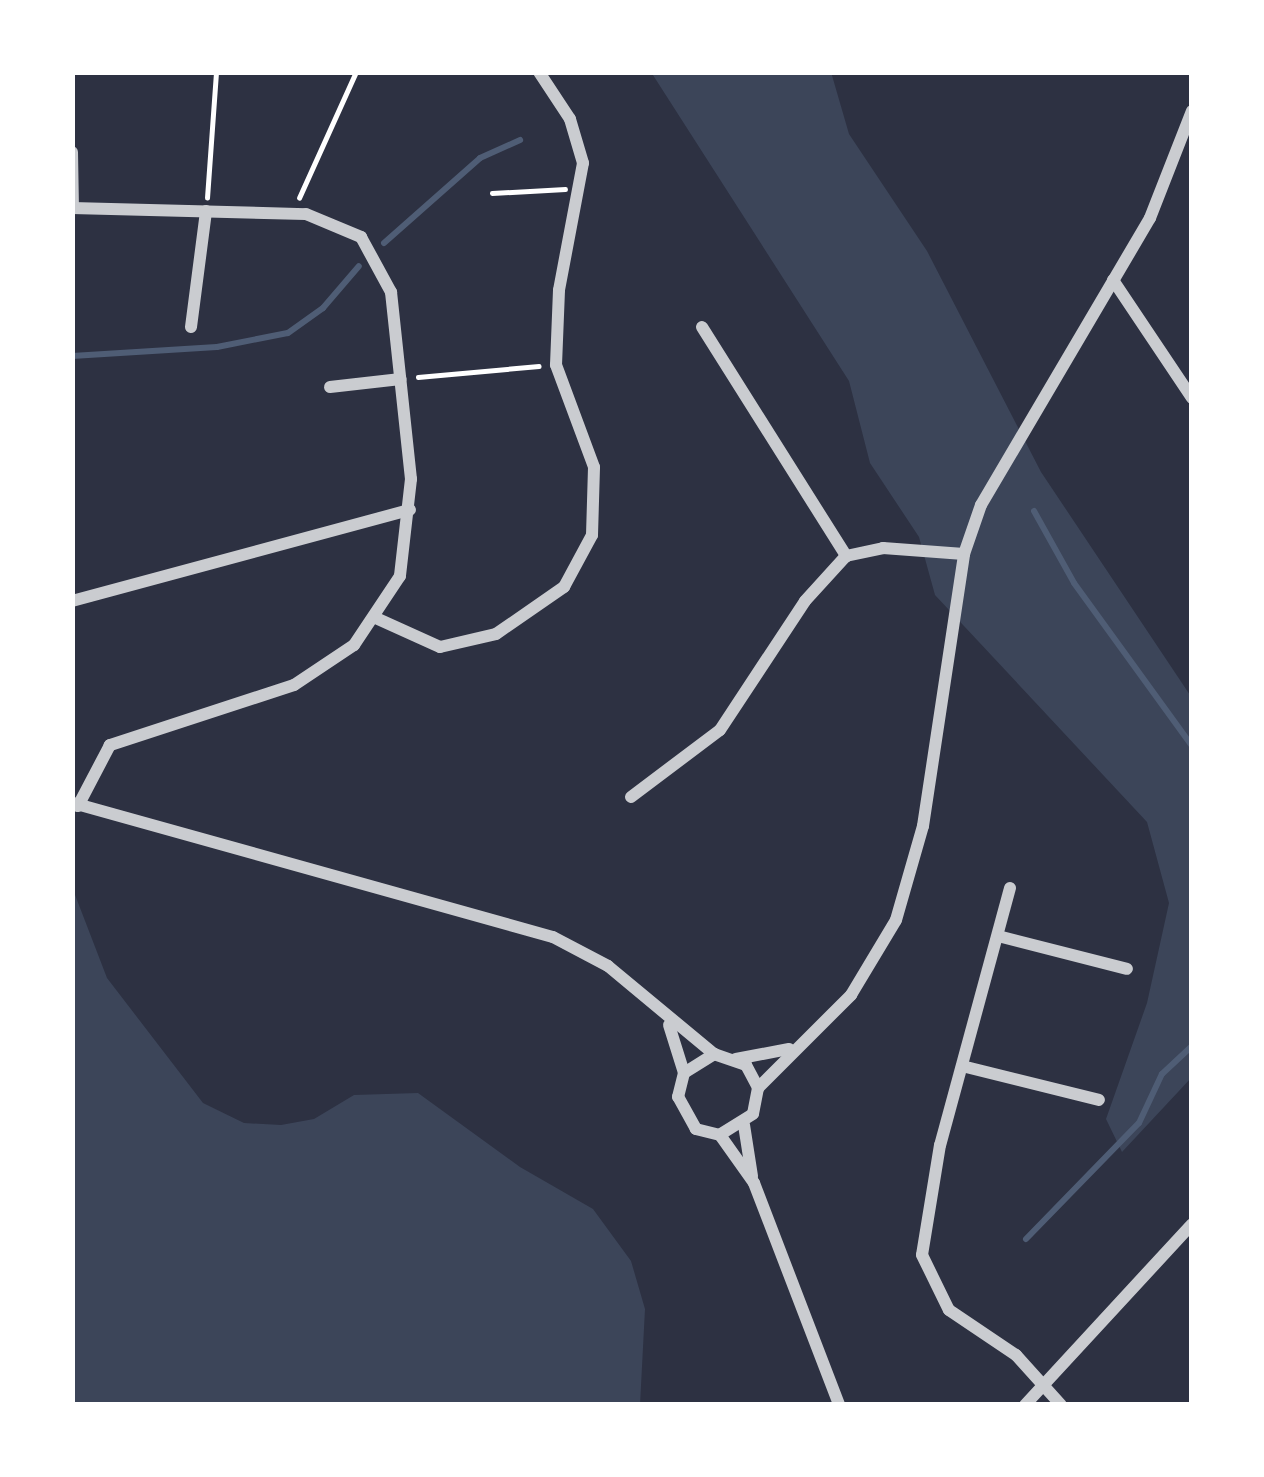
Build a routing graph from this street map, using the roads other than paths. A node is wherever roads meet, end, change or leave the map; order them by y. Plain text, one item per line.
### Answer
1 (539, 72) edge
2 (1192, 111) edge
3 (72, 152) edge
4 (72, 208) edge
5 (206, 211) junction
6 (1113, 280) junction
7 (190, 327) dead end
8 (703, 327) dead end
9 (401, 379) junction
10 (330, 387) dead end
11 (1192, 398) edge
12 (410, 510) junction
13 (964, 554) junction
14 (847, 556) junction
15 (72, 602) edge
16 (378, 620) junction
17 (631, 797) dead end
18 (75, 804) edge
19 (1010, 888) dead end
20 (998, 937) junction
21 (1127, 969) dead end
22 (669, 1023) junction
23 (790, 1049) junction
24 (714, 1054) junction
25 (736, 1059) junction
26 (962, 1066) junction
27 (684, 1073) junction
28 (758, 1088) junction
29 (1099, 1100) dead end
30 (744, 1125) junction
31 (720, 1135) junction
32 (754, 1183) junction
33 (1192, 1224) edge
34 (1046, 1384) junction
35 (839, 1405) edge
36 (1025, 1405) edge
37 (1060, 1405) edge

1 - 16 street
2 - 6 street
3 - 4 street
4 - 5 street
5 - 7 street
5 - 9 street
6 - 11 street
6 - 13 street
8 - 14 street
9 - 10 street
9 - 12 street
12 - 15 street
12 - 16 street
13 - 14 street
13 - 23 street
14 - 17 street
16 - 18 street
18 - 22 street
19 - 20 street
20 - 21 street
20 - 26 street
22 - 24 street
22 - 27 street
23 - 25 street
23 - 28 street
24 - 25 street
24 - 27 street
25 - 28 street
26 - 29 street
26 - 34 street
27 - 31 street
28 - 30 street
30 - 31 street
30 - 32 street
31 - 32 street
32 - 35 street
33 - 34 street
34 - 36 street
34 - 37 street

